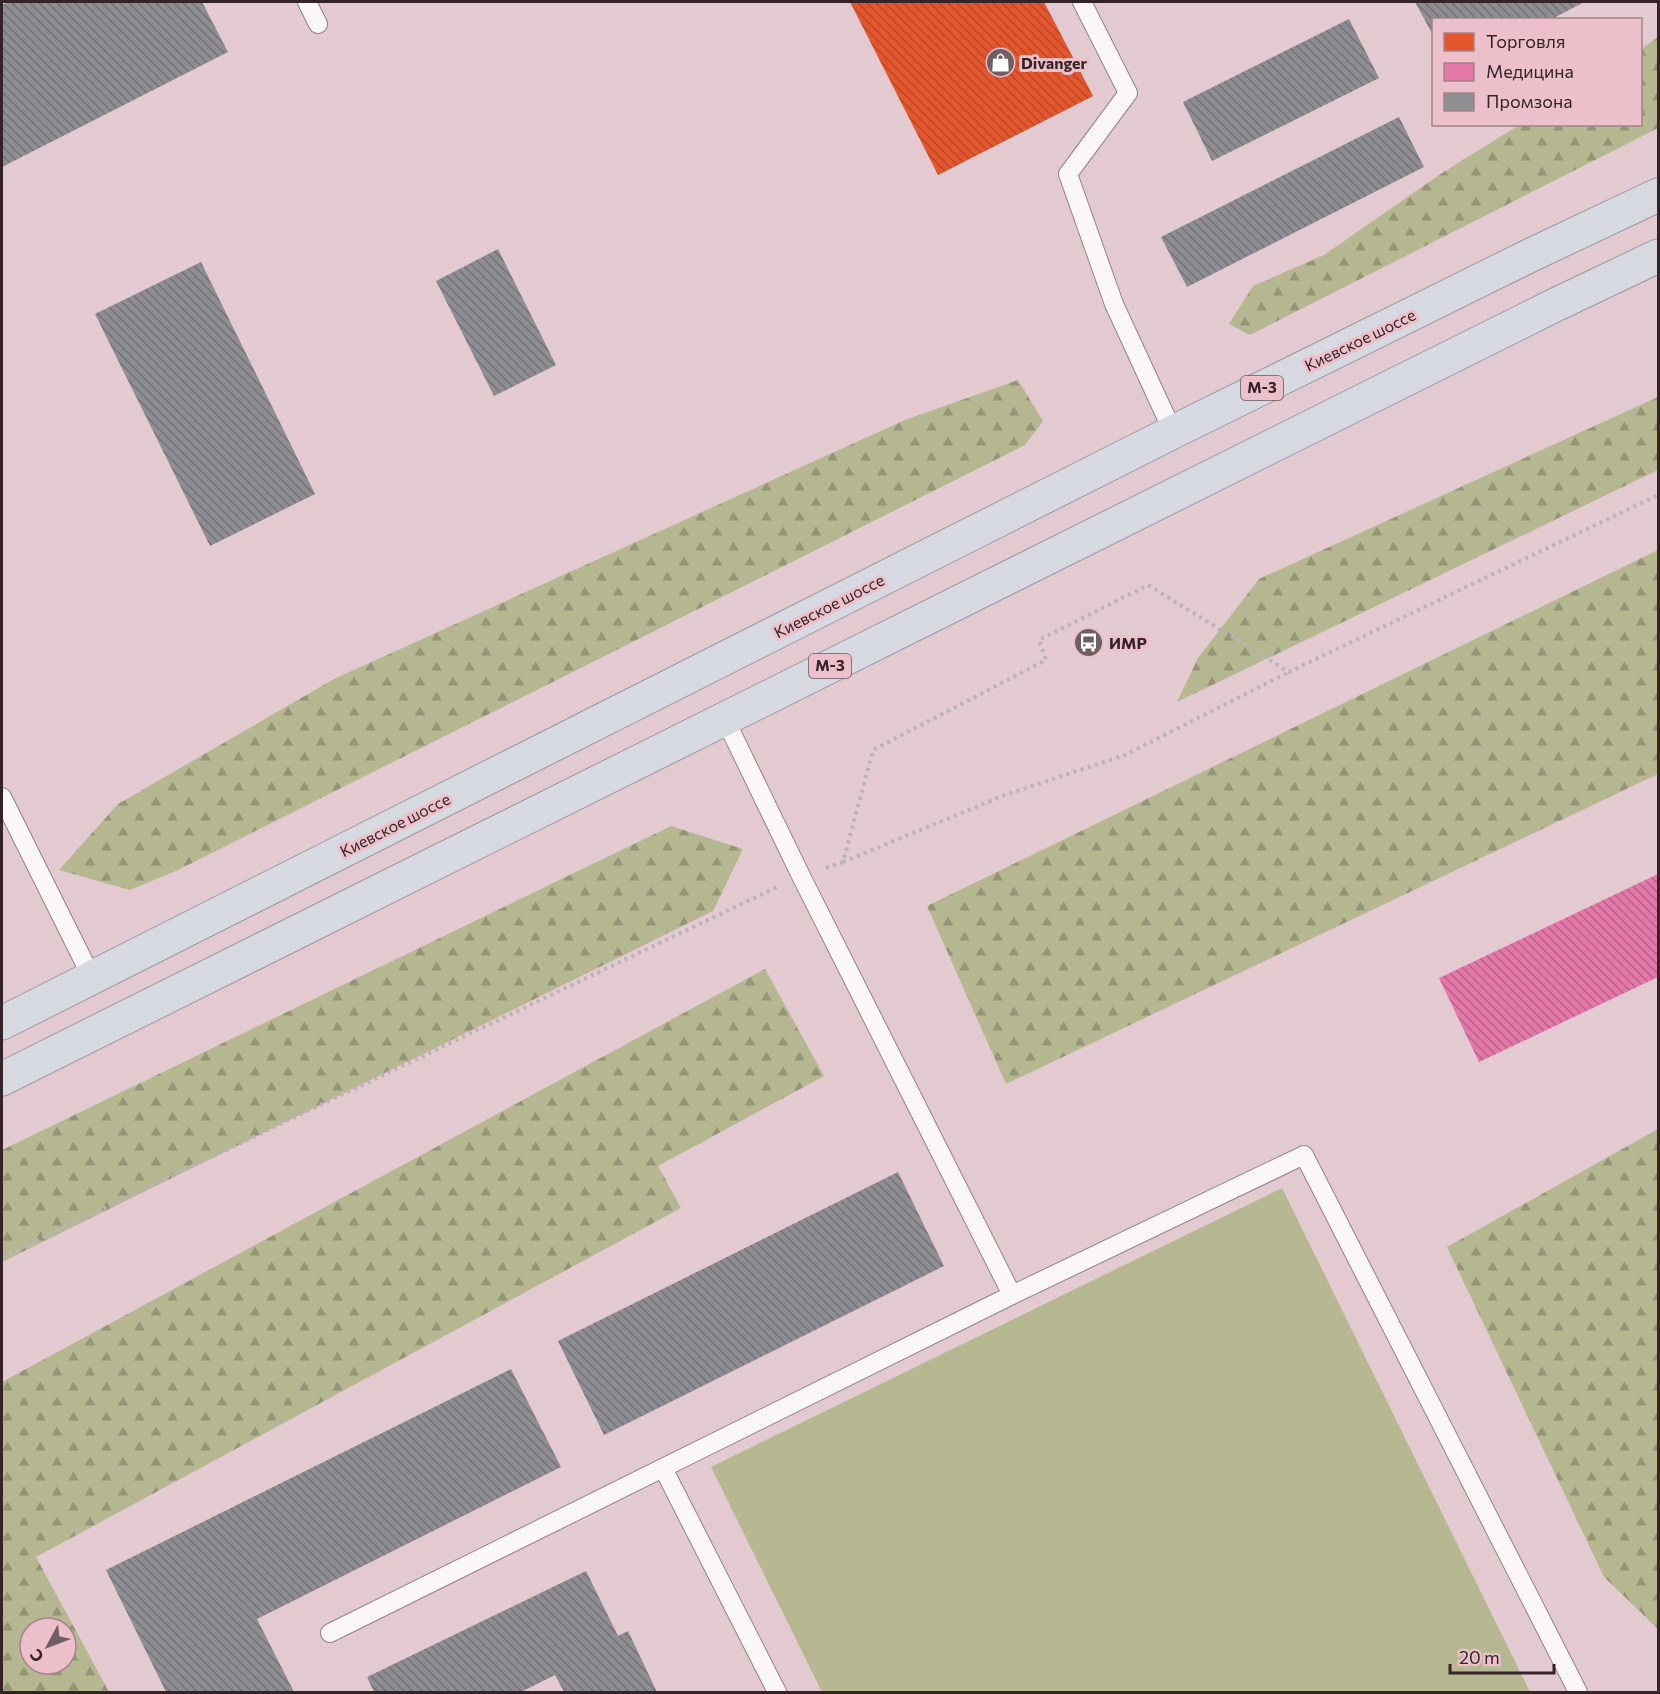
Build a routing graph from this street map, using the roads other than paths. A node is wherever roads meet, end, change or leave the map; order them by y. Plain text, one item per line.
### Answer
1 (307, 2) edge
2 (1082, 2) edge
3 (318, 24) dead end
4 (1659, 195) edge
5 (1659, 256) edge
6 (1173, 432) junction
7 (725, 719) junction
8 (2, 797) edge
9 (92, 978) junction
10 (2, 1023) edge
11 (2, 1079) edge
12 (1012, 1295) junction
13 (663, 1468) junction
14 (330, 1633) dead end
15 (777, 1692) edge
16 (1578, 1692) edge

1 - 3 lane
2 - 6 lane
4 - 6 highway, Киевское шоссе / М-3
5 - 7 highway, М-3
6 - 9 highway, Киевское шоссе / М-3
7 - 11 highway, М-3
7 - 12 lane
8 - 9 lane
9 - 10 highway, Киевское шоссе / М-3
12 - 13 lane
12 - 16 lane
13 - 14 lane
13 - 15 lane

